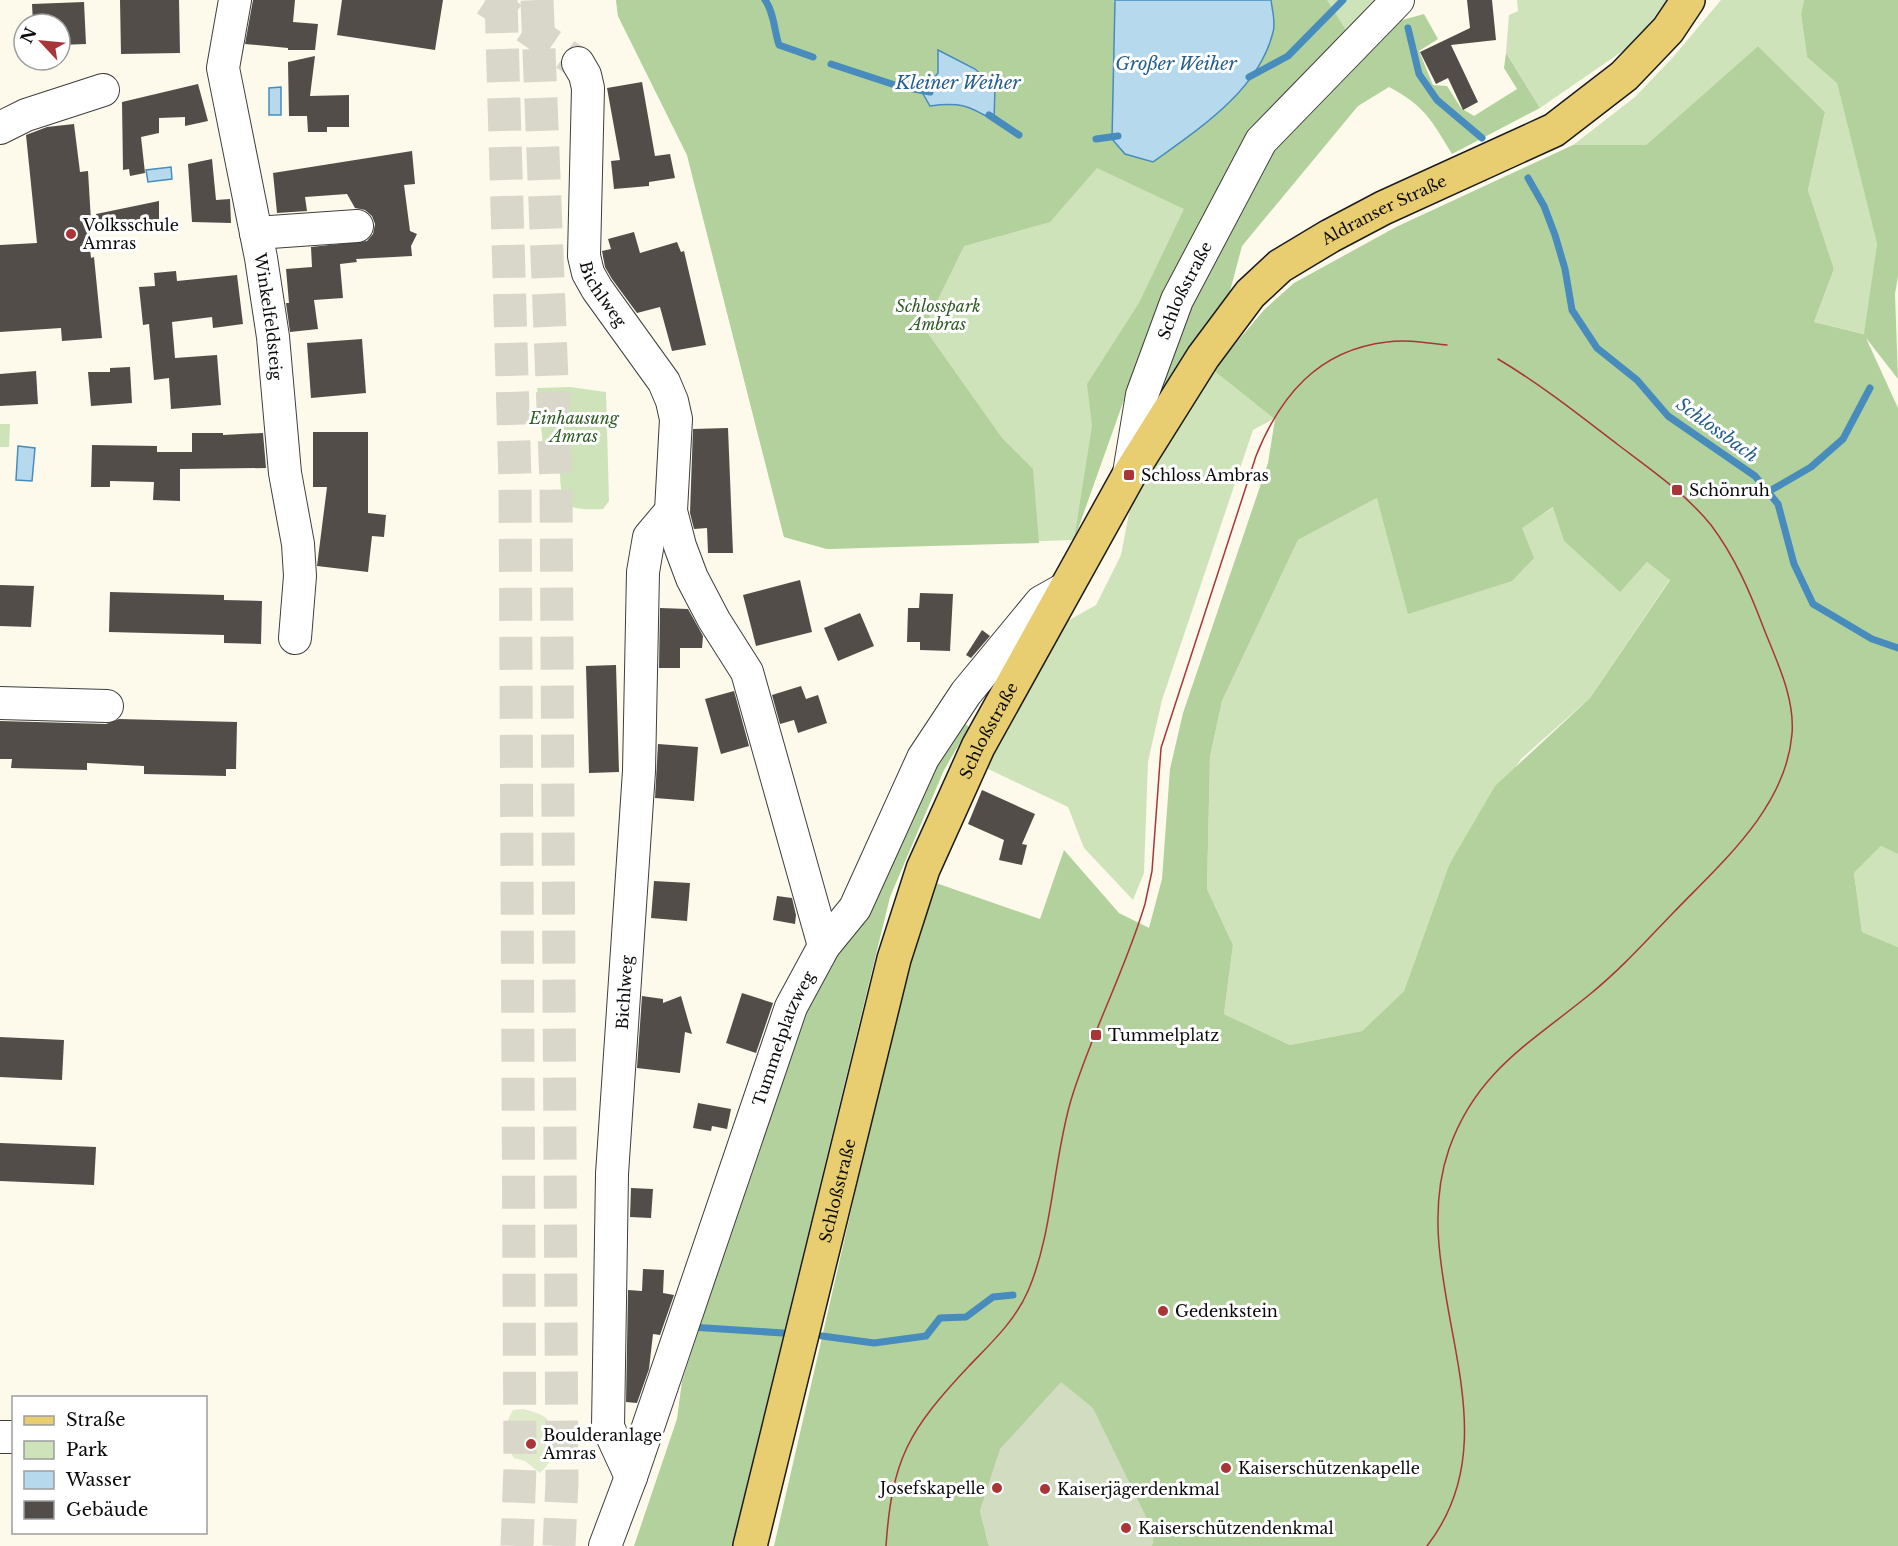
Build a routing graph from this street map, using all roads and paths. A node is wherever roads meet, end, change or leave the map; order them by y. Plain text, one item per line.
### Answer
1 (235, 0) edge
2 (1398, 0) edge
3 (1688, 0) edge
4 (578, 63) tunnel mouth
5 (103, 90) dead end
6 (0, 128) edge
7 (357, 226) dead end
8 (256, 233) junction
9 (1129, 474) junction
10 (671, 511) junction
11 (1066, 588) junction
12 (295, 638) dead end
13 (0, 703) edge
14 (107, 706) dead end
15 (824, 946) junction
16 (631, 1477) junction
17 (605, 1546) edge
18 (750, 1546) edge

1 - 8 street, Winkelfeldsteig
2 - 9 street, Schloßstraße
3 - 9 main road, Aldranser Straße
4 - 10 street, Bichlweg
5 - 6 street
7 - 8 street
8 - 12 street, Winkelfeldsteig
9 - 11 main road, Schloßstraße
10 - 15 street, Bichlweg
10 - 16 street, Bichlweg
11 - 15 street, Tummelplatzweg
11 - 18 main road, Schloßstraße
13 - 14 street
15 - 16 street, Tummelplatzweg
16 - 17 street, Tummelplatzweg

